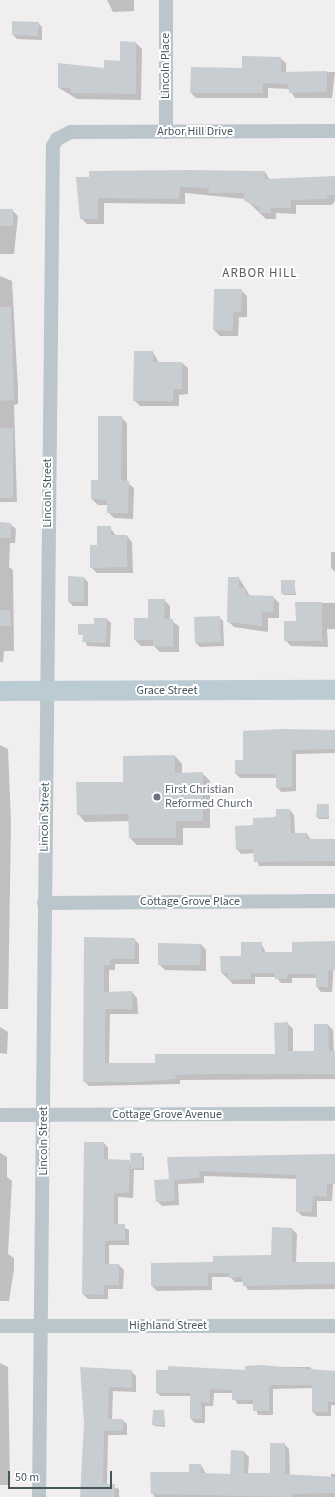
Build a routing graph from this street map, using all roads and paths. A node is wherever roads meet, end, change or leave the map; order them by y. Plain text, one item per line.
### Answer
1 (166, 0) edge
2 (335, 131) edge
3 (166, 132) junction
4 (57, 139) joint
5 (335, 690) edge
6 (0, 691) edge
7 (46, 692) junction
8 (335, 901) edge
9 (44, 903) junction
10 (335, 1114) edge
11 (0, 1115) edge
12 (44, 1115) junction
13 (0, 1326) edge
14 (42, 1326) junction
15 (335, 1326) edge
16 (39, 1497) edge

1 - 3 street, Lincoln Place
2 - 3 street, Arbor Hill Drive
3 - 4 street, Arbor Hill Drive
4 - 7 street, Lincoln Street
5 - 7 street, Grace Street
6 - 7 street, Grace Street
7 - 9 street, Lincoln Street
8 - 9 street, Cottage Grove Place
9 - 12 street, Lincoln Street
10 - 12 street, Cottage Grove Avenue
11 - 12 street, Cottage Grove Avenue
12 - 14 street, Lincoln Street
13 - 14 street, Highland Street
14 - 15 street, Highland Street
14 - 16 street, Lincoln Street

